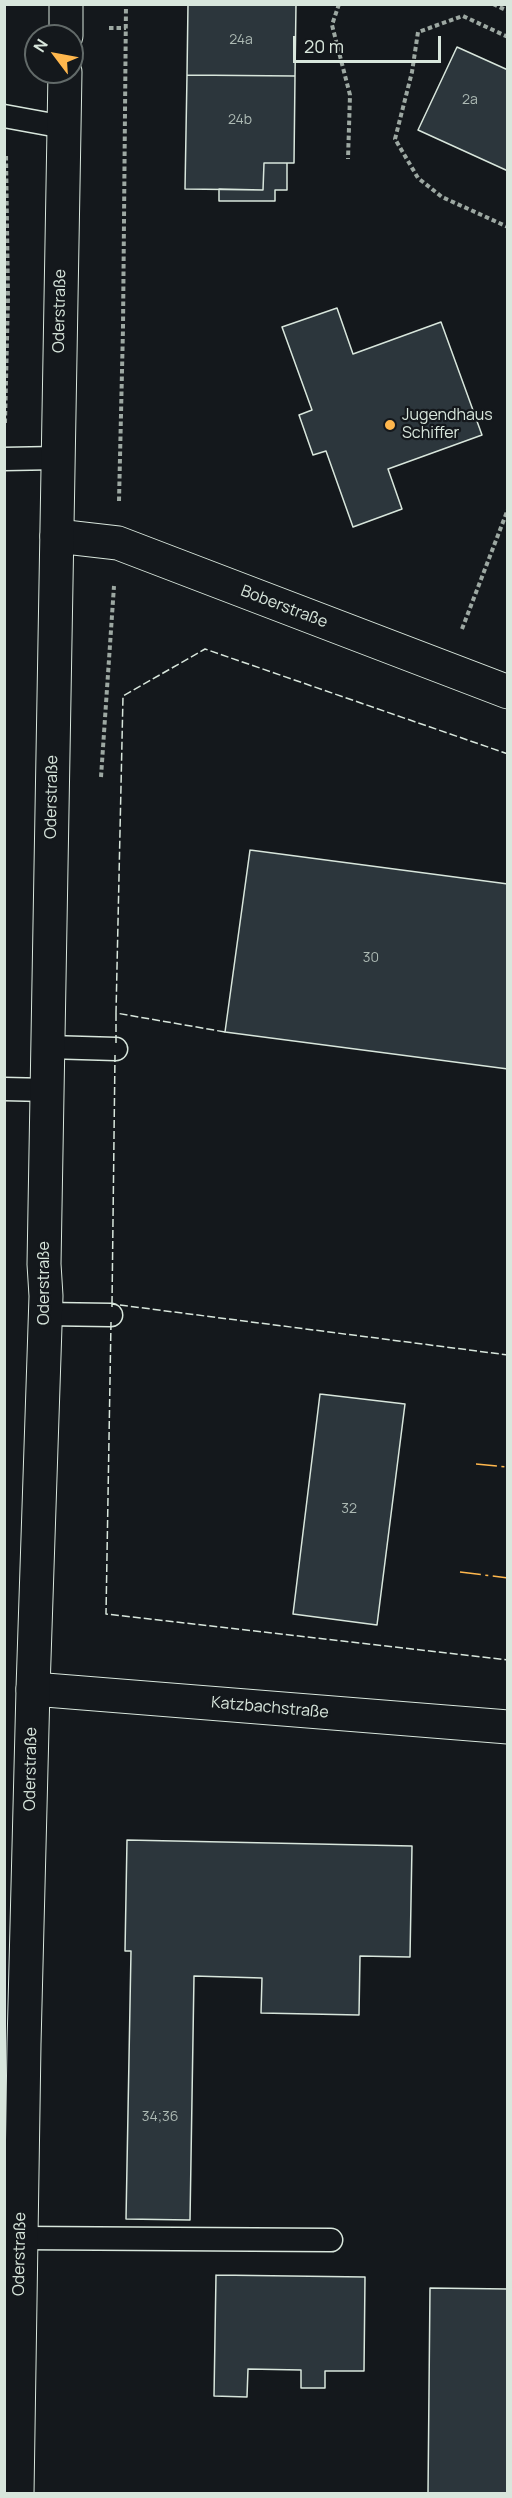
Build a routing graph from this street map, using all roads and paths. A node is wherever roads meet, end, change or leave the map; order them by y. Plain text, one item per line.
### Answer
1 (66, 4) edge
2 (126, 4) edge
3 (339, 4) edge
4 (493, 4) edge
5 (507, 11) edge
6 (66, 24) edge
7 (507, 36) edge
8 (65, 84) edge
9 (5, 116) edge
10 (64, 127) junction
11 (348, 159) dead end
12 (507, 227) edge
13 (4, 434) edge
14 (57, 458) junction
15 (4, 459) edge
16 (507, 509) edge
17 (57, 536) junction
18 (118, 543) junction
19 (447, 669) junction
20 (507, 692) edge
21 (101, 777) dead end
22 (48, 1047) junction
23 (116, 1049) dead end
24 (4, 1089) edge
25 (48, 1090) junction
26 (45, 1314) junction
27 (111, 1315) dead end
28 (33, 1689) junction
29 (507, 1727) edge
30 (20, 2238) junction
31 (331, 2240) dead end
32 (17, 2493) edge

1 - 6 main road
2 - 18 path
3 - 11 path
4 - 5 path
7 - 12 path
8 - 10 main road, Oderstraße
9 - 10 lane
9 - 13 path
10 - 14 main road, Oderstraße
14 - 15 lane
14 - 17 main road, Oderstraße
16 - 19 path
17 - 18 main road, Boberstraße
17 - 22 main road, Oderstraße
18 - 19 main road, Boberstraße
18 - 21 path
19 - 20 main road, Boberstraße
22 - 23 lane
22 - 25 main road, Oderstraße
24 - 25 lane
25 - 26 main road, Oderstraße
26 - 27 lane
26 - 28 main road, Oderstraße
28 - 29 main road, Katzbachstraße
28 - 30 main road, Oderstraße
30 - 31 lane
30 - 32 main road, Oderstraße

